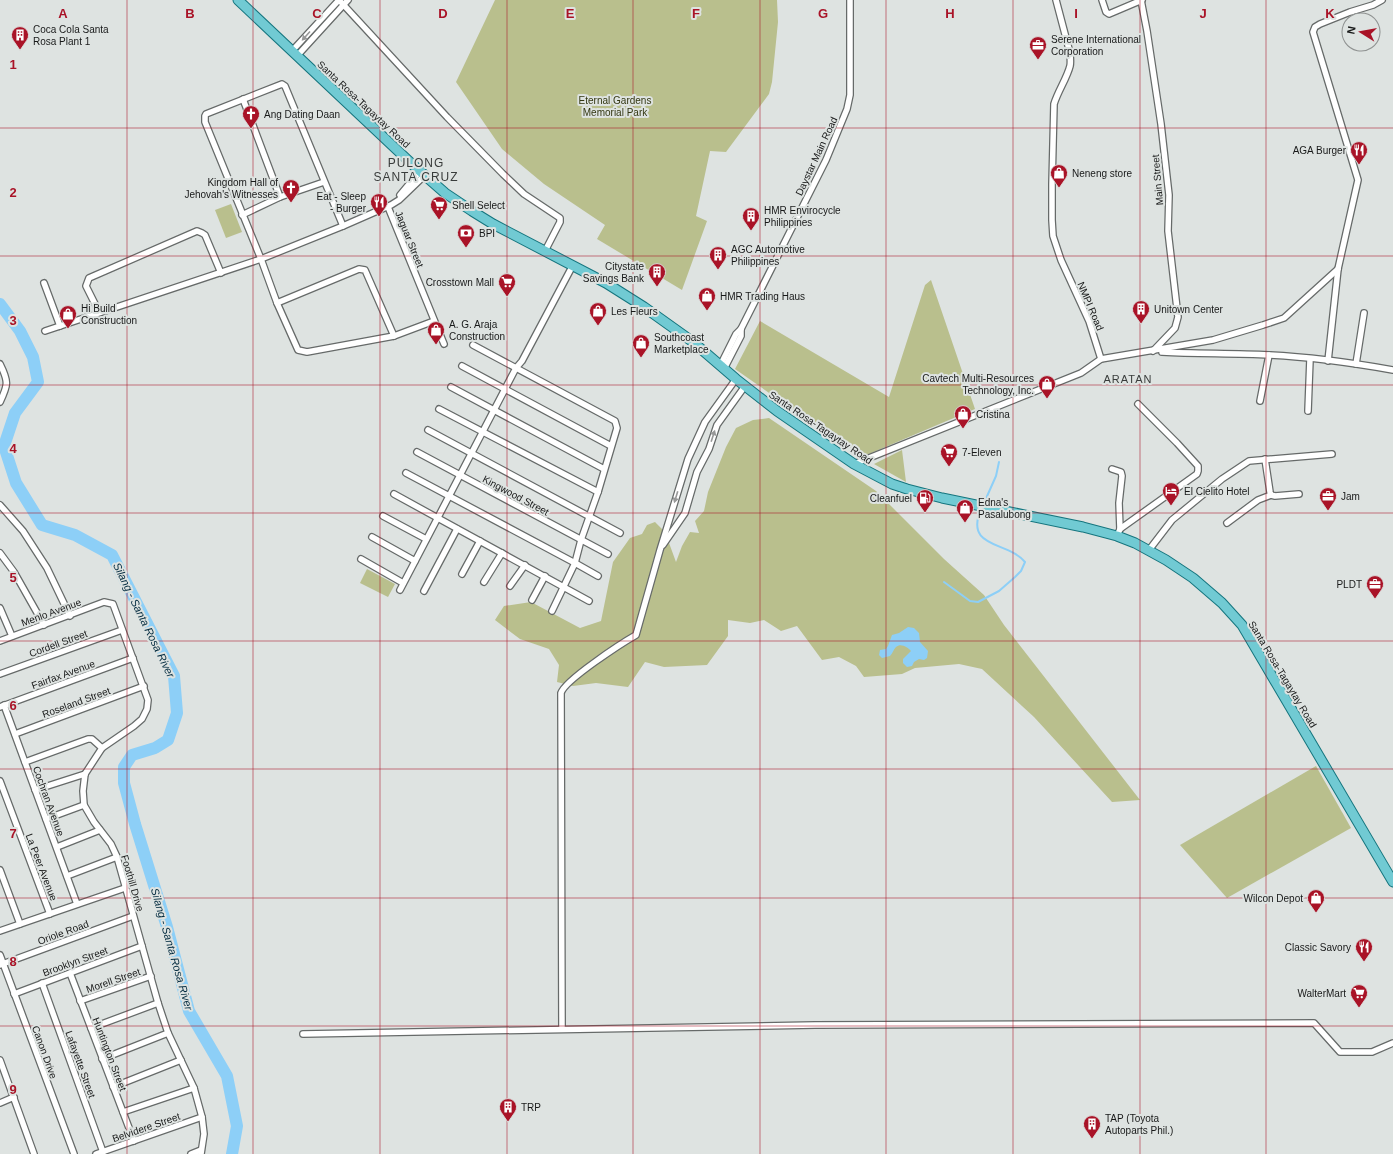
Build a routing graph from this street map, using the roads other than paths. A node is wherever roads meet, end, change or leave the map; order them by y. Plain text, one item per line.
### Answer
1 (238, 0) edge
2 (339, 0) edge
3 (348, 0) edge
4 (850, 0) edge
5 (1056, 0) edge
6 (1102, 0) edge
7 (1141, 0) edge
8 (1382, 0) edge
9 (344, 5) junction
10 (295, 54) junction
11 (243, 99) junction
12 (422, 173) junction
13 (324, 182) junction
14 (280, 197) junction
15 (388, 207) junction
16 (242, 215) junction
17 (343, 226) junction
18 (545, 252) junction
19 (261, 259) junction
20 (573, 265) junction
21 (1338, 269) junction
22 (221, 273) junction
23 (44, 283) dead end
24 (277, 304) junction
25 (99, 312) junction
26 (1364, 313) dead end
27 (434, 321) junction
28 (60, 326) junction
29 (44, 331) dead end
30 (394, 336) junction
31 (444, 344) dead end
32 (473, 345) dead end
33 (1153, 351) junction
34 (1269, 355) junction
35 (1101, 359) junction
36 (1310, 359) junction
37 (1328, 361) junction
38 (0, 364) edge
39 (1356, 364) junction
40 (462, 366) dead end
41 (516, 368) junction
42 (722, 368) junction
43 (1393, 370) edge
44 (736, 379) junction
45 (745, 386) junction
46 (451, 388) dead end
47 (505, 389) junction
48 (0, 400) edge
49 (1260, 401) dead end
50 (1138, 404) dead end
51 (439, 409) dead end
52 (494, 411) junction
53 (1308, 411) dead end
54 (428, 430) dead end
55 (482, 432) junction
56 (611, 446) junction
57 (417, 452) dead end
58 (471, 454) junction
59 (1332, 454) dead end
60 (1265, 459) junction
61 (854, 464) junction
62 (604, 469) junction
63 (1112, 469) dead end
64 (406, 473) dead end
65 (460, 475) junction
66 (598, 492) junction
67 (394, 494) dead end
68 (1299, 494) dead end
69 (1271, 495) junction
70 (449, 496) junction
71 (0, 505) edge
72 (383, 516) dead end
73 (590, 516) junction
74 (437, 518) junction
75 (1227, 523) dead end
76 (457, 529) junction
77 (1118, 532) junction
78 (620, 533) dead end
79 (372, 537) dead end
80 (426, 539) junction
81 (581, 540) junction
82 (480, 541) junction
83 (660, 550) junction
84 (1149, 550) junction
85 (0, 553) edge
86 (502, 553) junction
87 (608, 554) dead end
88 (361, 559) dead end
89 (415, 561) junction
90 (575, 563) junction
91 (525, 565) junction
92 (462, 574) dead end
93 (545, 576) junction
94 (598, 576) dead end
95 (484, 582) dead end
96 (403, 583) junction
97 (510, 586) dead end
98 (564, 586) junction
99 (400, 590) dead end
100 (424, 591) dead end
101 (532, 600) dead end
102 (589, 600) dead end
103 (0, 608) edge
104 (552, 610) dead end
105 (70, 616) junction
106 (44, 625) junction
107 (122, 630) junction
108 (12, 636) junction
109 (0, 641) edge
110 (133, 658) junction
111 (0, 674) edge
112 (144, 686) junction
113 (2, 706) edge
114 (15, 734) junction
115 (102, 748) junction
116 (25, 762) junction
117 (85, 774) junction
118 (0, 781) edge
119 (35, 790) junction
120 (84, 805) junction
121 (46, 819) junction
122 (100, 830) junction
123 (56, 847) junction
124 (116, 857) junction
125 (0, 870) edge
126 (67, 876) junction
127 (1393, 882) edge
128 (125, 888) junction
129 (78, 904) junction
130 (50, 914) junction
131 (133, 916) junction
132 (20, 924) junction
133 (0, 931) edge
134 (142, 946) junction
135 (0, 956) edge
136 (2, 965) edge
137 (70, 973) junction
138 (151, 976) junction
139 (42, 983) junction
140 (14, 994) junction
141 (80, 1001) junction
142 (158, 1003) junction
143 (91, 1028) junction
144 (562, 1029) junction
145 (168, 1033) junction
146 (303, 1034) dead end
147 (1393, 1043) edge
148 (102, 1059) junction
149 (0, 1060) edge
150 (181, 1060) junction
151 (113, 1087) junction
152 (194, 1088) junction
153 (14, 1097) junction
154 (0, 1103) edge
155 (123, 1112) junction
156 (202, 1117) junction
157 (134, 1141) junction
158 (103, 1152) junction
159 (201, 1152) edge
160 (34, 1154) edge
161 (74, 1154) edge
162 (96, 1154) edge
163 (191, 1154) edge

1 - 10 main road, Santa Rosa-Tagaytay Road
2 - 9 street
2 -> 10 street
3 - 9 street
4 - 42 street, Daystar Main Road
5 - 35 street, NMPI Road
6 - 7 street
7 - 33 street, Main Street
8 - 21 street
9 - 10 street
9 - 18 street
10 - 12 main road, Santa Rosa-Tagaytay Road
11 - 13 street
11 - 14 street
11 - 16 street
12 - 15 street
12 - 18 main road, Santa Rosa-Tagaytay Road
13 - 14 street
13 - 17 street
14 - 16 street
15 - 17 street
15 - 27 street, Jaguar Street
16 - 19 street
17 - 19 street
18 - 20 main road, Santa Rosa-Tagaytay Road
19 - 22 street
19 - 24 street
20 - 41 street
20 - 42 main road, Santa Rosa-Tagaytay Road
21 - 33 street
21 - 37 street
22 - 25 street
22 - 25 street
23 - 28 street
24 - 30 street
24 - 30 street
25 - 28 street
26 - 39 street
27 - 30 street
27 - 31 street, Jaguar Street
28 - 29 street
32 - 41 street
33 - 34 street
33 - 35 street
34 - 36 street
34 - 49 street
35 - 61 street
36 - 37 street
36 - 53 street
37 - 39 street
38 - 48 street
39 - 43 street
40 - 47 street
41 - 47 street
41 - 56 street
42 - 44 main road, Santa Rosa-Tagaytay Road
44 - 45 main road, Santa Rosa-Tagaytay Road
44 -> 83 street
45 - 61 main road, Santa Rosa-Tagaytay Road
83 -> 45 street
46 - 52 street
47 - 52 street
47 - 56 street
50 - 77 street
51 - 55 street
52 - 55 street
52 - 62 street
54 - 58 street
55 - 58 street
55 - 66 street
56 - 62 street
57 - 65 street, Kingwood Street
58 - 65 street
58 - 73 street
59 - 60 street
60 - 69 street
60 - 84 street
61 - 77 main road, Santa Rosa-Tagaytay Road
62 - 66 street
63 - 77 street
64 - 70 street
65 - 70 street
65 - 81 street, Kingwood Street
66 - 73 street
67 - 74 street
68 - 69 street
69 - 75 street
70 - 74 street
70 - 90 street
71 - 105 street
72 - 80 street
73 - 78 street
73 - 81 street
74 - 76 street
74 - 80 street
76 - 82 street
76 - 100 street
77 - 84 main road, Santa Rosa-Tagaytay Road
79 - 89 street
80 - 89 street
81 - 87 street, Kingwood Street
81 - 90 street
82 - 86 street
82 - 92 street
83 - 144 street
84 - 127 main road, Santa Rosa-Tagaytay Road
85 - 106 street
86 - 91 street
86 - 95 street
88 - 96 street
89 - 96 street
90 - 94 street
90 - 98 street
91 - 93 street
91 - 97 street
93 - 98 street
93 - 101 street
96 - 99 street
98 - 102 street
98 - 104 street
103 - 108 street
105 - 106 street, Menlo Avenue
105 - 107 street, Menlo Avenue
106 - 108 street, Menlo Avenue
107 - 110 street
107 - 111 street, Cordell Street
108 - 109 street, Menlo Avenue
110 - 112 street
110 - 113 street, Fairfax Avenue
112 - 114 street, Roseland Street
112 - 115 street
113 - 114 street, Cochran Avenue
114 - 116 street, Cochran Avenue
115 - 116 street
115 - 117 street
116 - 119 street, Cochran Avenue
117 - 119 street
117 - 120 street
118 - 130 street, La Peer Avenue
119 - 121 street, Cochran Avenue
120 - 121 street
120 - 122 street, Foothill Drive
121 - 123 street, Cochran Avenue
122 - 123 street
122 - 124 street, Foothill Drive
123 - 126 street, Cochran Avenue
124 - 126 street
124 - 128 street, Foothill Drive
125 - 132 street
126 - 129 street, Cochran Avenue
128 - 129 street
128 - 131 street, Foothill Drive
129 - 130 street
130 - 132 street
131 - 134 street, Foothill Drive
131 - 136 street, Oriole Road
132 - 133 street
134 - 137 street, Brooklyn Street
134 - 138 street, Foothill Drive
135 - 136 street, Canon Drive
136 - 140 street, Canon Drive
137 - 139 street, Brooklyn Street
137 - 141 street, Huntington Street
138 - 141 street, Morell Street
138 - 142 street, Foothill Drive
139 - 140 street, Brooklyn Street
139 - 158 street, Lafayette Street
140 - 161 street, Canon Drive
141 - 143 street, Huntington Street
142 - 143 street
142 - 145 street, Foothill Drive
143 - 148 street, Huntington Street
144 - 146 street
144 - 147 street
145 - 148 street
145 - 150 street, Foothill Drive
148 - 151 street, Huntington Street
149 - 153 street
150 - 151 street
150 - 152 street, Foothill Drive
151 - 155 street, Huntington Street
152 - 155 street
152 - 156 street, Foothill Drive
153 - 154 street
153 - 160 street
155 - 157 street, Huntington Street
156 - 157 street, Belvidere Street
156 - 159 street, Foothill Drive
157 - 158 street, Belvidere Street
158 - 162 street, Belvidere Street
159 - 163 street

